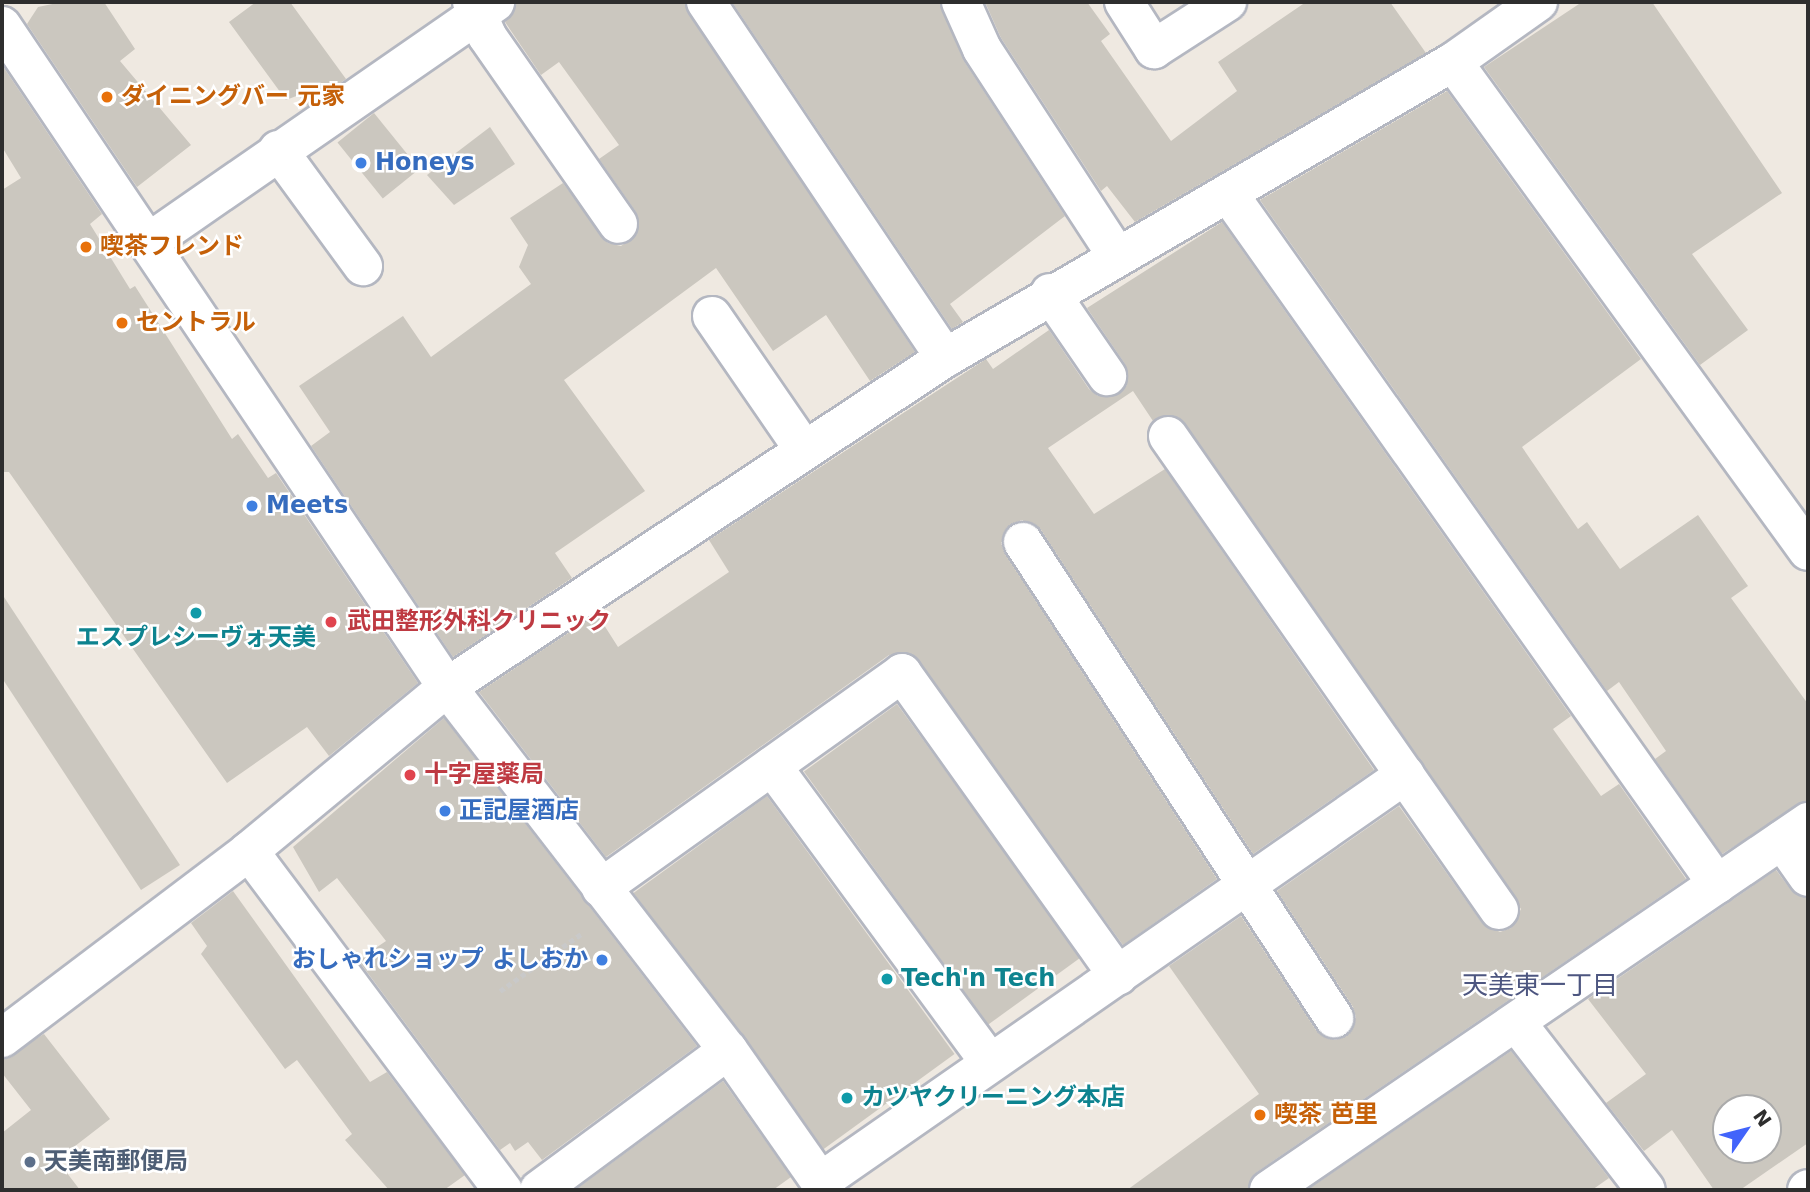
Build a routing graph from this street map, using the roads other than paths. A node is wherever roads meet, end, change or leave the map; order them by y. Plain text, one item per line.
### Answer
1 (706, 2) edge
2 (961, 2) edge
3 (1124, 2) edge
4 (1227, 2) edge
5 (1538, 2) edge
6 (481, 6) edge
7 (2, 28) edge
8 (1453, 62) junction
9 (278, 150) junction
10 (1228, 193) junction
11 (618, 224) dead end
12 (149, 242) junction
13 (1117, 256) junction
14 (363, 266) dead end
15 (1050, 293) junction
16 (712, 316) dead end
17 (945, 358) junction
18 (1107, 376) dead end
19 (1168, 436) dead end
20 (802, 447) junction
21 (1023, 542) dead end
22 (1808, 551) edge
23 (447, 687) junction
24 (772, 766) junction
25 (1405, 775) junction
26 (1795, 831) edge
27 (249, 851) junction
28 (1808, 877) edge
29 (1717, 884) junction
30 (1247, 887) junction
31 (608, 899) junction
32 (1499, 910) dead end
33 (1118, 976) junction
34 (1334, 1018) dead end
35 (1517, 1021) junction
36 (2, 1038) edge
37 (727, 1050) junction
38 (989, 1061) junction
39 (823, 1186) edge
40 (503, 1190) edge
41 (539, 1190) edge
42 (1269, 1190) edge
43 (1646, 1190) edge

1 - 17 street
2 - 13 street
3 - 4 street
5 - 8 street
6 - 9 street
6 - 11 street
7 - 12 street
8 - 10 street
8 - 22 street
9 - 12 street
9 - 14 street
10 - 13 street
10 - 29 street
12 - 23 street
13 - 15 street
15 - 17 street
15 - 18 street
16 - 20 street
17 - 20 street
19 - 25 street
20 - 23 street
21 - 30 street
23 - 27 street
23 - 31 street
24 - 31 street
24 - 33 street
24 - 38 street
25 - 30 street
25 - 32 street
26 - 28 street
26 - 29 street
27 - 36 street
27 - 40 street
29 - 35 street
30 - 33 street
30 - 34 street
31 - 37 street
33 - 38 street
35 - 42 street
35 - 43 street
37 - 39 street
37 - 41 street
38 - 39 street

